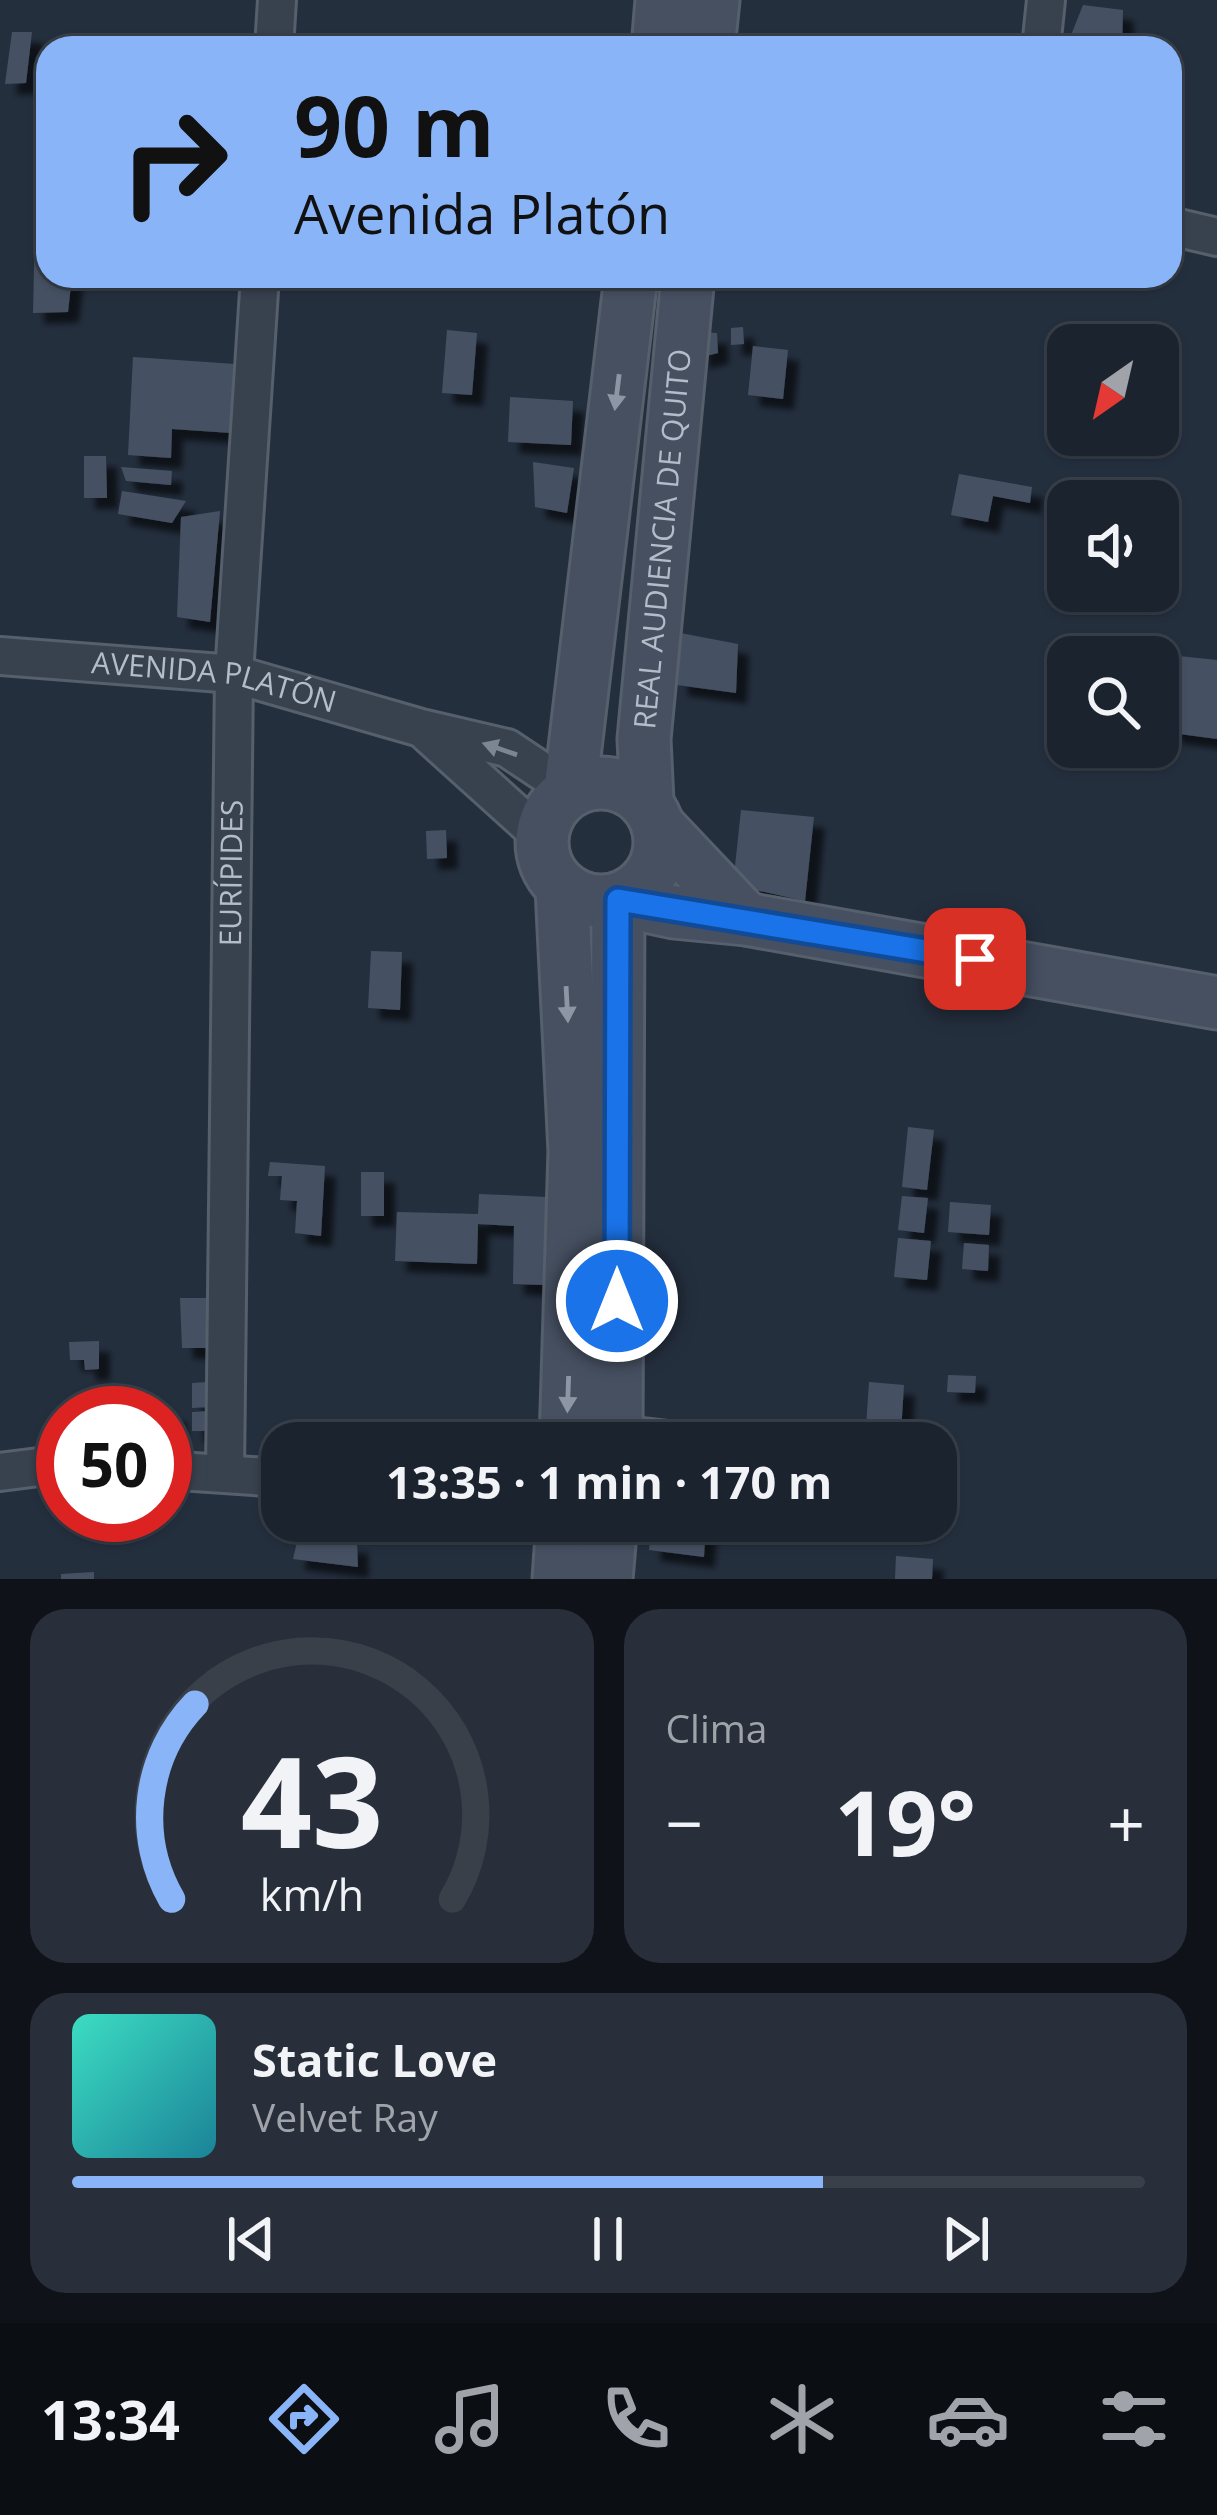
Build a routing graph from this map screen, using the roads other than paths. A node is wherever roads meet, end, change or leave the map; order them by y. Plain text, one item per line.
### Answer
1 (277, 0) edge
2 (662, 0) edge
3 (713, 0) edge
4 (1046, 0) edge
5 (275, 36) edge
6 (659, 36) edge
7 (710, 36) edge
8 (1042, 36) edge
9 (1182, 229) edge
10 (1217, 237) edge
11 (259, 288) edge
12 (630, 288) edge
13 (687, 288) edge
14 (0, 656) edge
15 (234, 674) junction
16 (421, 728) junction
17 (570, 790) junction
18 (654, 815) junction
19 (541, 836) junction
20 (562, 888) junction
21 (618, 900) junction
22 (746, 919) junction
23 (1217, 1004) edge
24 (567, 1422) edge
25 (616, 1422) edge
26 (36, 1467) edge
27 (192, 1471) edge
28 (0, 1472) edge
29 (225, 1473) junction
30 (261, 1476) edge
31 (561, 1542) edge
32 (609, 1542) edge
33 (559, 1579) edge
34 (606, 1579) edge

1 - 5 street
2 - 6 main road
3 - 7 main road
4 - 8 street
9 - 10 street
11 - 15 street, EURÍPIDES
12 -> 17 main road, REAL AUDIENCIA DE QUITO
13 - 18 main road, REAL AUDIENCIA DE QUITO
14 - 15 street, AVENIDA PLATÓN
15 - 16 street, AVENIDA PLATÓN
15 - 29 street, EURÍPIDES
17 -> 16 street, AVENIDA PLATÓN
16 - 19 street, AVENIDA PLATÓN
17 - 18 main road
17 - 19 main road
18 - 21 main road
18 - 22 main road
19 - 20 main road
20 - 21 main road
20 -> 24 main road
21 - 22 main road
21 - 25 main road
22 - 23 main road
26 - 28 street
27 - 29 street
29 - 30 street
31 - 33 main road
32 - 34 main road

